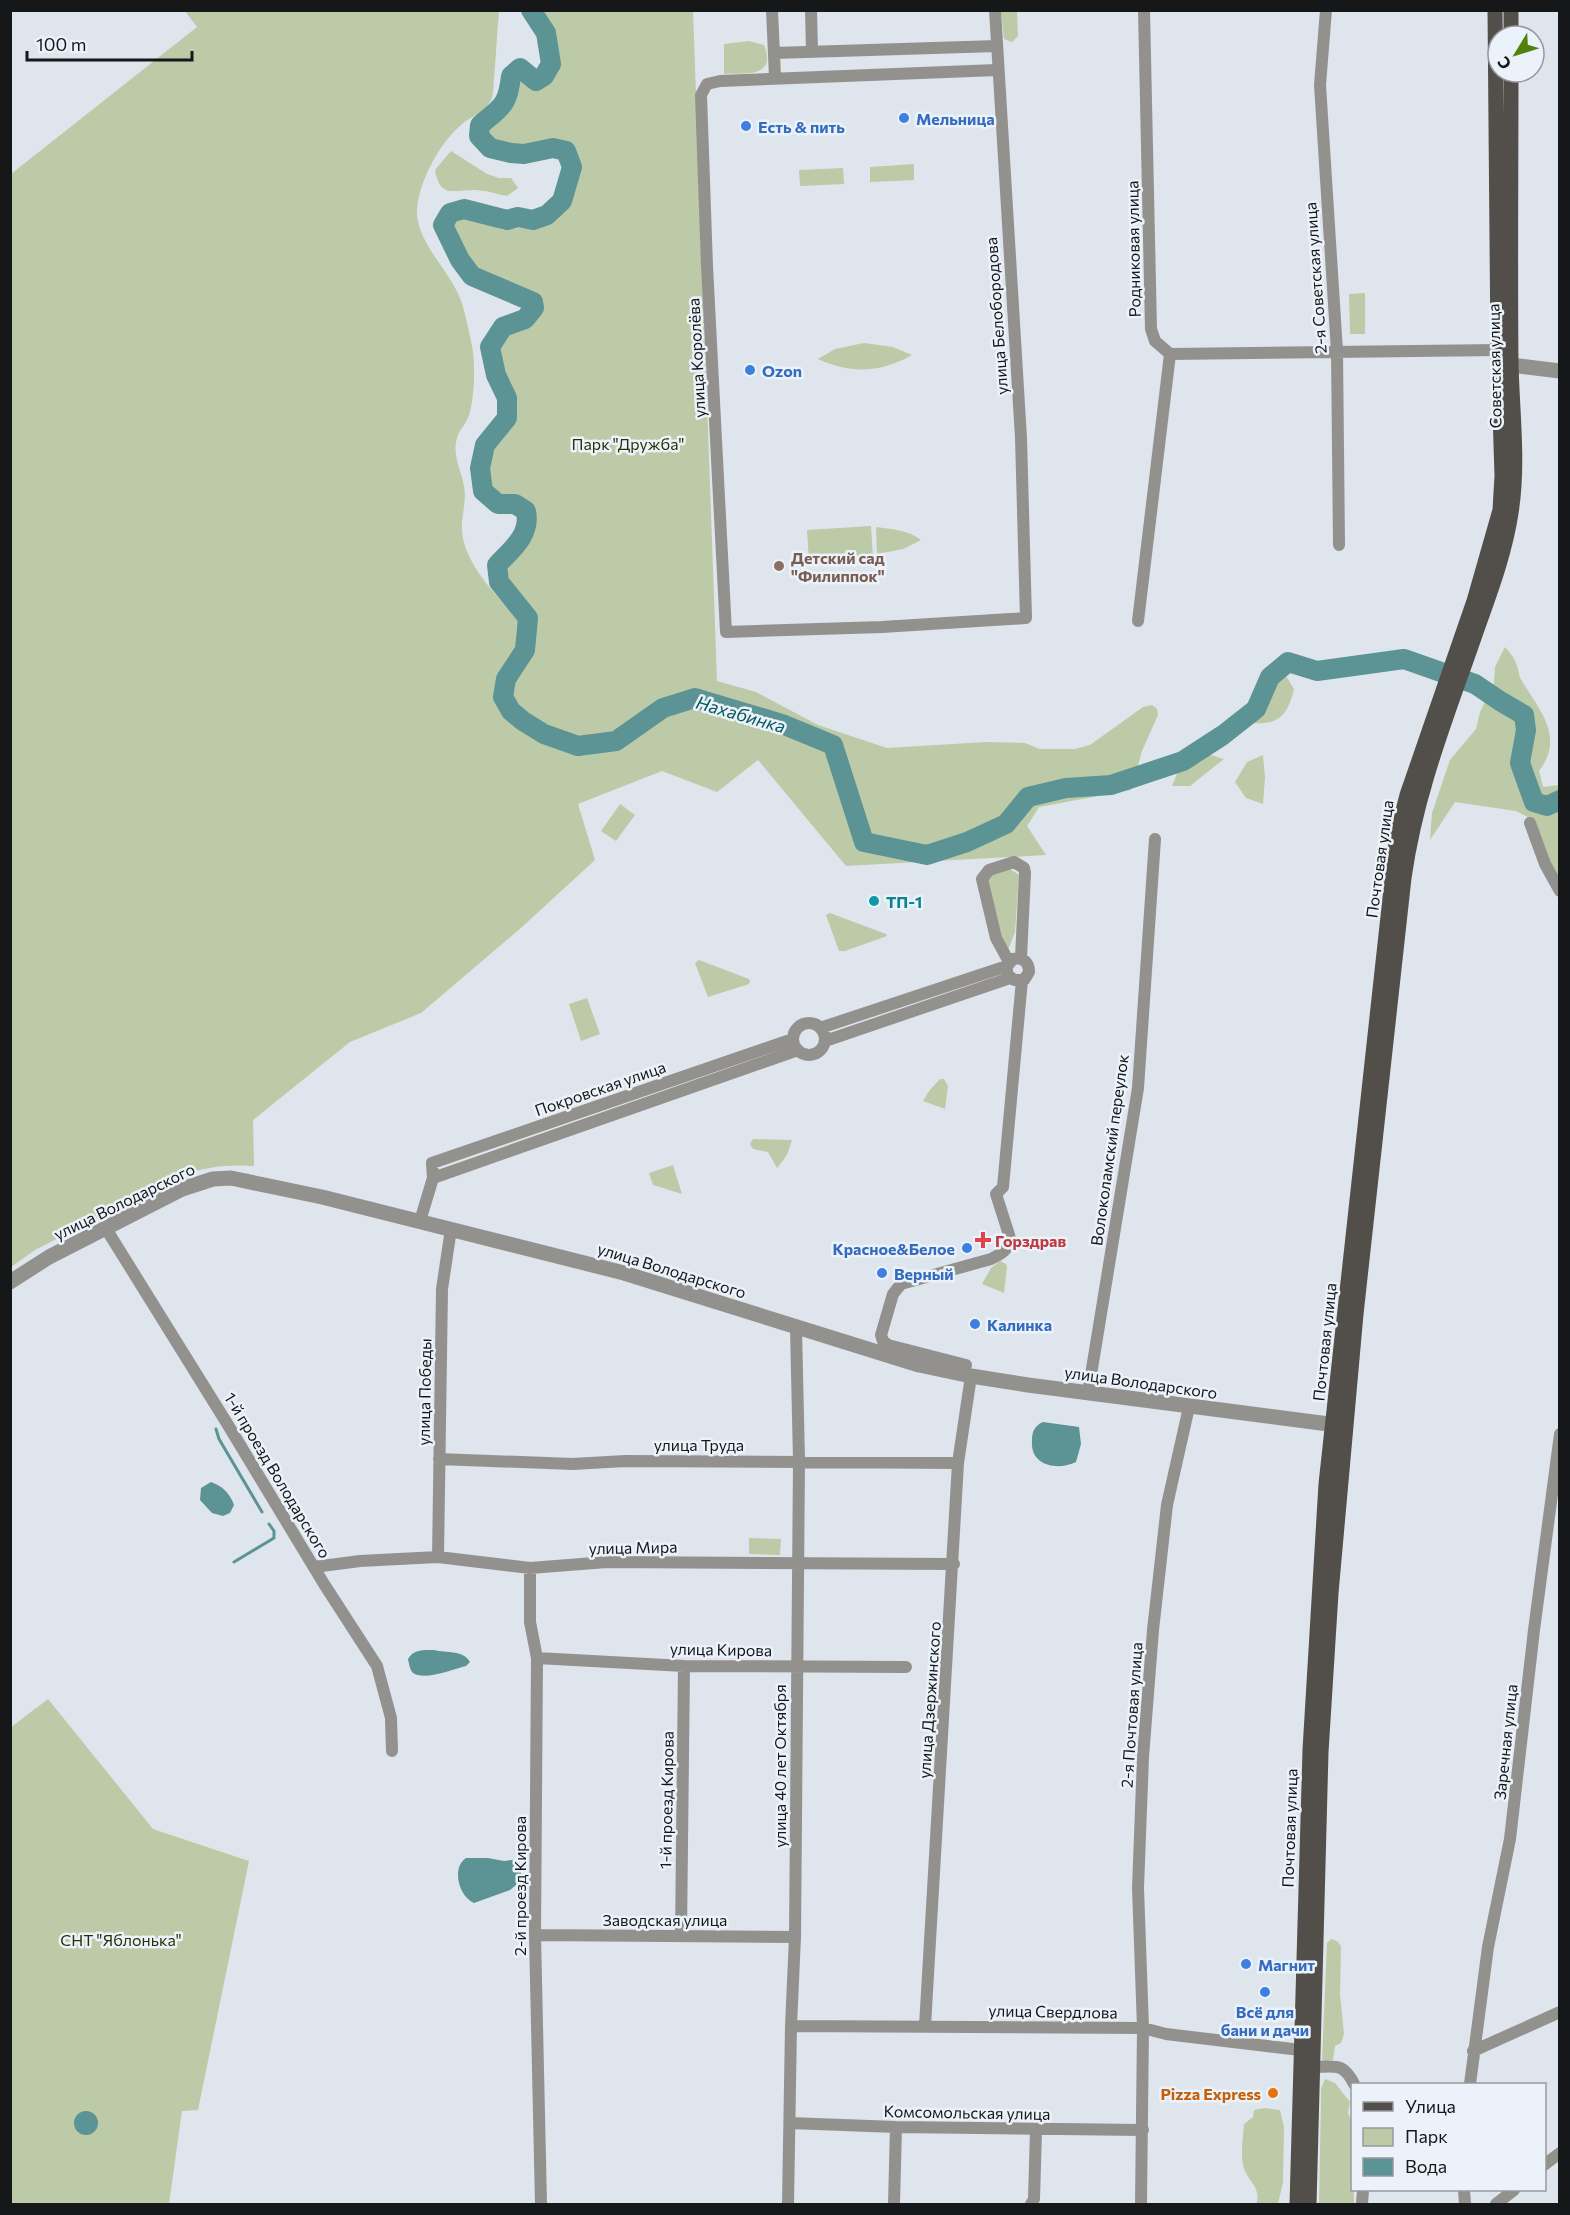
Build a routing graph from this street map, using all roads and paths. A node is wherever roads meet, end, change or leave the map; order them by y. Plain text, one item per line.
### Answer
1 (772, 10) edge
2 (811, 10) edge
3 (995, 10) edge
4 (1144, 10) edge
5 (1326, 10) edge
6 (1495, 10) edge
7 (997, 46) junction
8 (812, 51) junction
9 (774, 52) junction
10 (998, 70) junction
11 (775, 77) junction
12 (1511, 84) edge
13 (1498, 350) junction
14 (1337, 351) junction
15 (1170, 354) junction
16 (1511, 364) junction
17 (1560, 371) edge
18 (1338, 545) dead end
19 (1137, 621) dead end
20 (726, 632) joint
21 (1463, 651) junction
22 (1530, 823) dead end
23 (1155, 839) dead end
24 (1560, 891) edge
25 (1014, 969) junction
26 (820, 1028) junction
27 (825, 1041) junction
28 (795, 1045) junction
29 (433, 1178) junction
30 (420, 1221) junction
31 (105, 1227) junction
32 (451, 1229) junction
33 (10, 1282) edge
34 (796, 1328) junction
35 (967, 1376) junction
36 (1088, 1393) junction
37 (1189, 1407) junction
38 (1340, 1425) junction
39 (1560, 1434) edge
40 (439, 1460) junction
41 (799, 1461) junction
42 (958, 1463) junction
43 (438, 1557) junction
44 (796, 1564) junction
45 (954, 1564) junction
46 (314, 1567) junction
47 (530, 1568) junction
48 (537, 1658) junction
49 (684, 1666) junction
50 (796, 1667) junction
51 (906, 1668) dead end
52 (392, 1751) dead end
53 (535, 1935) junction
54 (681, 1935) junction
55 (795, 1937) junction
56 (1560, 2012) edge
57 (791, 2026) junction
58 (925, 2026) junction
59 (1143, 2028) junction
60 (1307, 2051) junction
61 (1473, 2051) junction
62 (1312, 2067) junction
63 (1353, 2083) edge
64 (1470, 2083) edge
65 (790, 2122) junction
66 (896, 2127) junction
67 (1036, 2130) junction
68 (1143, 2130) junction
69 (1513, 2191) edge
70 (541, 2205) edge
71 (788, 2205) edge
72 (894, 2205) edge
73 (1031, 2205) edge
74 (1141, 2205) edge
75 (1296, 2205) edge
76 (1309, 2205) edge
77 (1496, 2205) edge

1 - 9 street
2 - 8 street
3 - 7 street, улица Белобородова
4 - 15 street, Родниковая улица
5 - 14 street, 2-я Советская улица
6 - 13 main road, Советская улица
7 - 8 street
7 - 10 street, улица Белобородова
8 - 9 street
9 - 11 street
10 - 11 street
10 - 20 street, улица Белобородова
11 - 20 street, улица Королёва
12 - 16 main road, Советская улица
13 - 14 street
13 - 21 main road, Советская улица
14 - 15 street
14 - 18 street, 2-я Советская улица
15 - 19 street
16 - 17 street
16 - 21 main road, Советская улица
21 - 38 main road, Почтовая улица
22 - 24 street
23 - 36 street, Волоколамский переулок
25 - 25 street
25 - 26 street, Покровская улица
25 - 27 street, Покровская улица
25 - 35 street
26 - 27 street
26 - 28 street, Покровская улица
27 - 28 street, Покровская улица
28 - 29 street, Покровская улица
28 - 29 street, Покровская улица
29 - 30 street, Покровская улица
30 - 31 street, улица Володарского
30 - 32 street, улица Володарского
31 - 33 street, улица Володарского
31 - 46 street, 1-й проезд Володарского
32 - 34 street, улица Володарского
32 - 40 street, улица Победы
34 - 35 street, улица Володарского
34 - 41 street, улица 40 лет Октября
35 - 36 street, улица Володарского
35 - 42 street, улица Дзержинского
36 - 37 street, улица Володарского
37 - 38 street, улица Володарского
37 - 59 street, 2-я Почтовая улица
38 - 60 main road, Почтовая улица
39 - 61 street, Заречная улица
40 - 41 street, улица Труда
40 - 43 street, улица Победы
41 - 42 street, улица Труда
41 - 44 street, улица 40 лет Октября
42 - 45 street, улица Дзержинского
43 - 46 street, улица Мира
43 - 47 street, улица Мира
44 - 45 street, улица Мира
44 - 47 street, улица Мира
44 - 50 street, улица 40 лет Октября
45 - 58 street, улица Дзержинского
46 - 52 street, 1-й проезд Володарского
47 - 48 street, 2-й проезд Кирова
48 - 49 street, улица Кирова
48 - 53 street, 2-й проезд Кирова
49 - 50 street, улица Кирова
49 - 54 street, 1-й проезд Кирова
50 - 51 street, улица Кирова
50 - 55 street, улица 40 лет Октября
53 - 54 street, Заводская улица
53 - 70 street, 2-й проезд Кирова
54 - 55 street, Заводская улица
55 - 57 street, улица 40 лет Октября
56 - 61 street
57 - 58 street, улица Свердлова
57 - 65 street, улица 40 лет Октября
58 - 59 street, улица Свердлова
59 - 60 street, улица Свердлова
59 - 68 street, 2-я Почтовая улица
60 - 62 main road
60 - 75 main road
61 - 64 street, Заречная улица
62 - 63 street
62 - 76 main road
65 - 66 street, Комсомольская улица
65 - 71 street, улица 40 лет Октября
66 - 67 street, Комсомольская улица
66 - 72 street
67 - 68 street, Комсомольская улица
67 - 73 street
68 - 74 street, 2-я Почтовая улица
69 - 77 street

